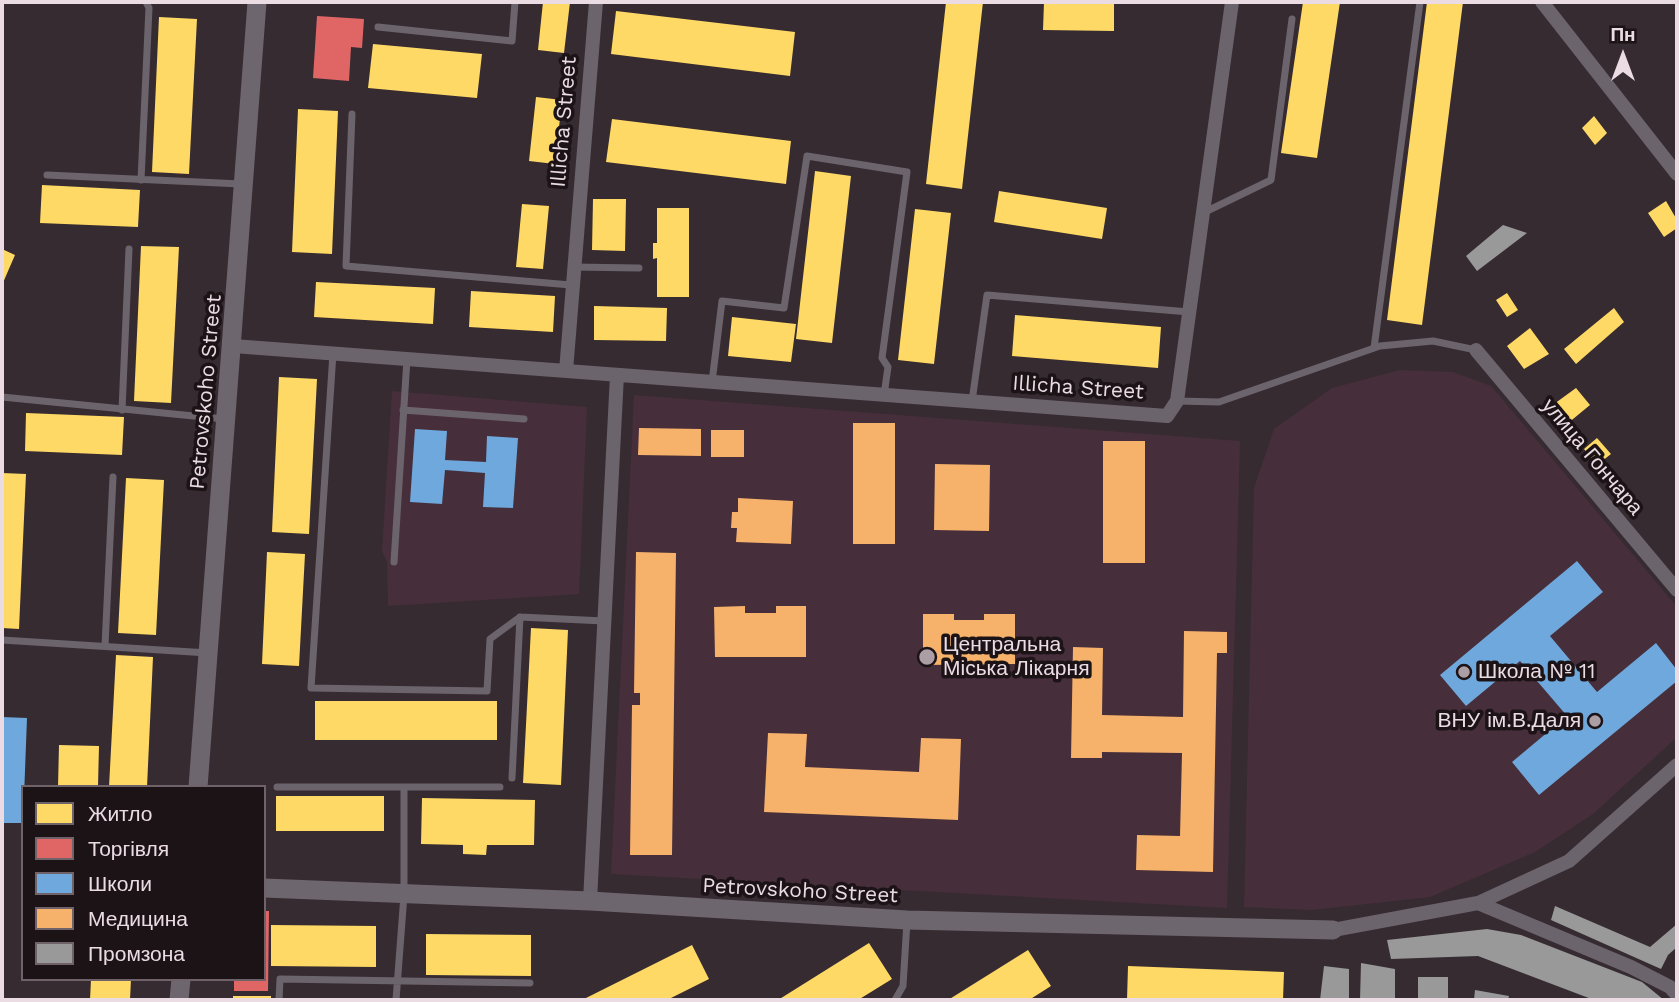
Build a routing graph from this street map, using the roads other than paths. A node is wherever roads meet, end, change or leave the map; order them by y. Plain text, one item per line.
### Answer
1 (146, 2) edge
2 (257, 2) edge
3 (515, 2) edge
4 (596, 2) edge
5 (1232, 2) edge
6 (1420, 2) edge
7 (1542, 2) edge
8 (1292, 19) dead end
9 (378, 27) dead end
10 (352, 114) dead end
11 (1677, 174) edge
12 (47, 175) dead end
13 (141, 180) junction
14 (245, 185) junction
15 (1202, 214) junction
16 (129, 248) dead end
17 (573, 267) junction
18 (639, 268) dead end
19 (571, 285) junction
20 (1189, 312) junction
21 (233, 346) junction
22 (1374, 348) junction
23 (1476, 350) joint
24 (333, 353) junction
25 (407, 359) junction
26 (566, 371) junction
27 (617, 375) junction
28 (712, 382) junction
29 (884, 395) junction
30 (2, 397) edge
31 (972, 401) junction
32 (1177, 401) junction
33 (122, 410) junction
34 (403, 410) junction
35 (226, 419) junction
36 (524, 419) dead end
37 (113, 477) dead end
38 (394, 562) dead end
39 (1677, 590) edge
40 (520, 617) junction
41 (605, 621) junction
42 (2, 639) edge
43 (105, 646) junction
44 (208, 653) junction
45 (1677, 765) edge
46 (512, 778) dead end
47 (198, 785) edge
48 (277, 787) dead end
49 (404, 787) junction
50 (500, 787) dead end
51 (266, 888) edge
52 (404, 895) junction
53 (590, 901) junction
54 (1478, 903) junction
55 (907, 920) junction
56 (1333, 930) joint
57 (398, 980) junction
58 (181, 981) edge
59 (530, 983) dead end
60 (1677, 995) edge
61 (179, 1000) edge
62 (279, 1000) edge
63 (396, 1000) edge
64 (895, 1000) edge

1 - 13 lane
2 - 14 street, Petrovskoho Street
3 - 9 lane
4 - 17 street, Illicha Street
5 - 15 street
6 - 22 lane
7 - 11 street
8 - 15 lane
10 - 19 lane
12 - 13 lane
13 - 14 lane
14 - 21 street, Petrovskoho Street
15 - 20 street
16 - 33 lane
17 - 18 lane
17 - 19 street, Illicha Street
19 - 26 street, Illicha Street
20 - 31 lane
20 - 32 street
21 - 24 street, Illicha Street
21 - 35 street, Petrovskoho Street
22 - 23 lane
22 - 32 lane
23 - 39 street, улица Гончара
24 - 25 street, Illicha Street
24 - 40 lane
25 - 26 street, Illicha Street
25 - 34 lane
26 - 27 street, Illicha Street
27 - 28 street, Illicha Street
27 - 41 street
28 - 29 street, Illicha Street
28 - 29 lane
29 - 31 street, Illicha Street
30 - 33 lane
31 - 32 street, Illicha Street
33 - 35 lane
34 - 36 lane
34 - 38 lane
35 - 44 street, Petrovskoho Street
37 - 43 lane
40 - 41 lane
40 - 46 lane
41 - 53 street
42 - 43 lane
43 - 44 lane
44 - 47 street, Petrovskoho Street
45 - 54 street
48 - 49 lane
49 - 50 lane
49 - 52 lane
51 - 52 street, Petrovskoho Street
52 - 53 street, Petrovskoho Street
52 - 57 lane
53 - 55 street, Petrovskoho Street
54 - 56 street
54 - 60 street
55 - 56 street, Petrovskoho Street
55 - 64 lane
57 - 59 lane
57 - 62 lane
57 - 63 lane
58 - 61 street

